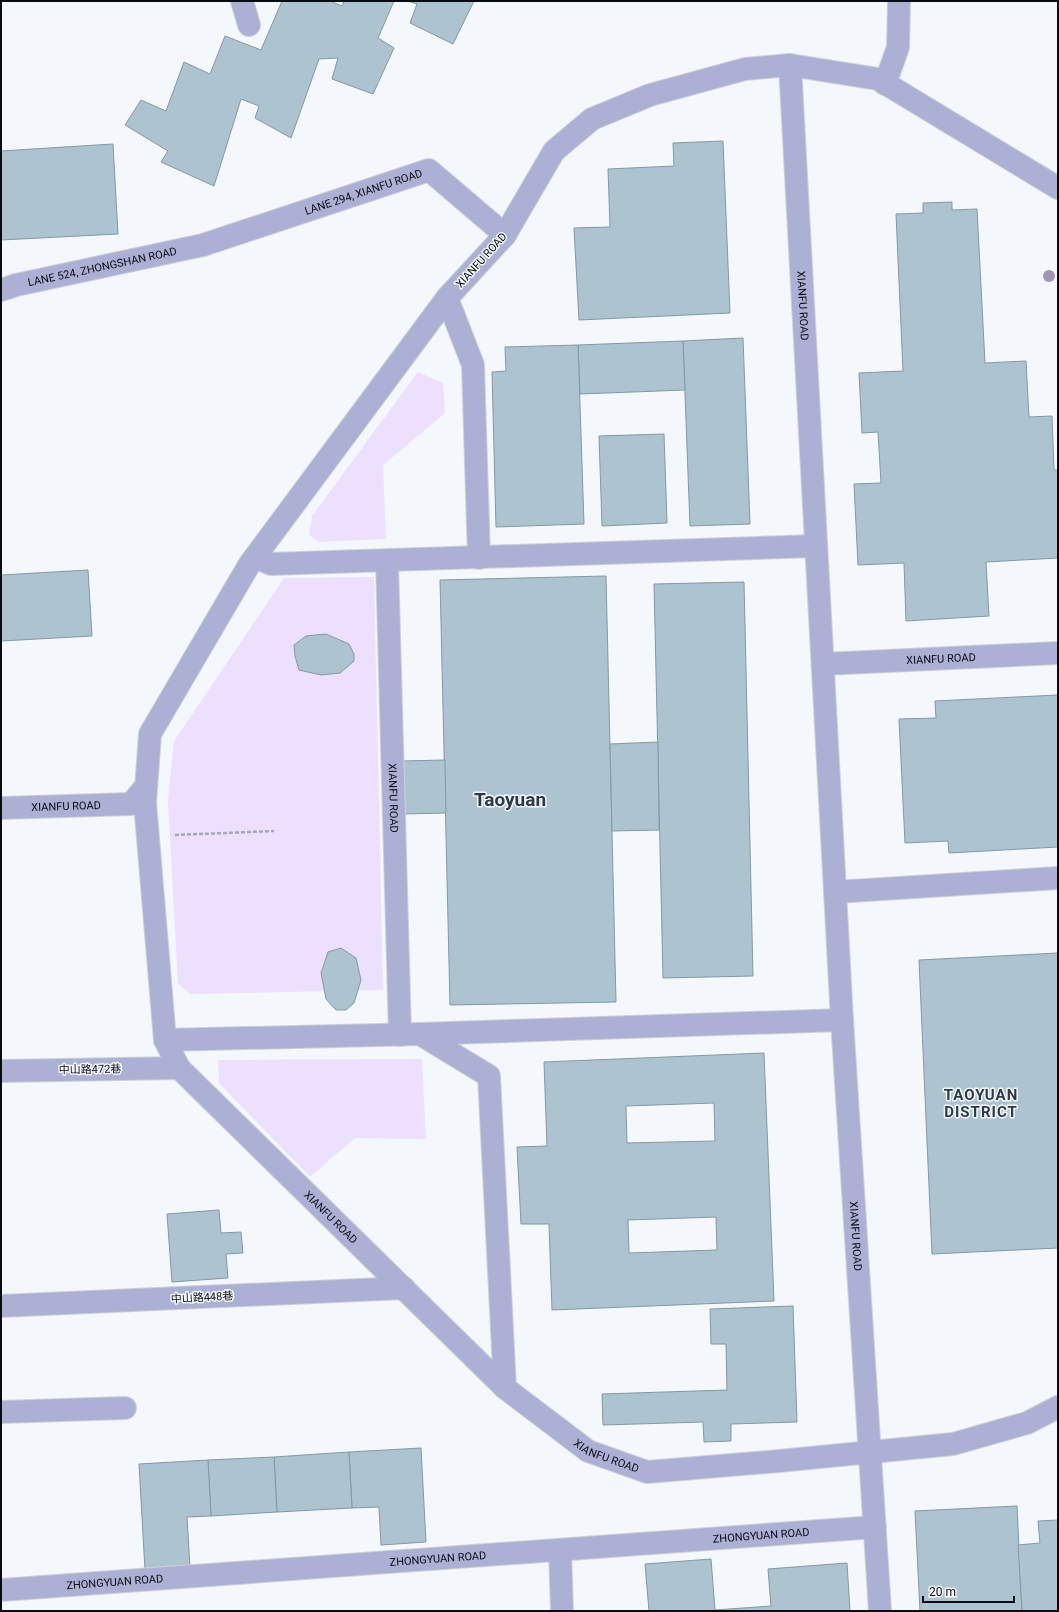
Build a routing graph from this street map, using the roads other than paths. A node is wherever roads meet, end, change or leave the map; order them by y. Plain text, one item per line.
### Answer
1 (242, 1) edge
2 (899, 1) edge
3 (249, 25) dead end
4 (790, 66) junction
5 (885, 84) junction
6 (1058, 188) edge
7 (505, 235) junction
8 (203, 246) joint
9 (1, 290) edge
10 (447, 298) junction
11 (816, 546) junction
12 (254, 556) junction
13 (479, 558) junction
14 (387, 562) junction
15 (1058, 653) edge
16 (823, 664) junction
17 (146, 786) junction
18 (131, 804) junction
19 (1, 808) edge
20 (147, 822) junction
21 (1058, 878) edge
22 (835, 892) junction
23 (842, 1020) junction
24 (410, 1035) junction
25 (164, 1040) junction
26 (179, 1068) junction
27 (1, 1071) edge
28 (404, 1288) junction
29 (1, 1306) edge
30 (505, 1388) junction
31 (1058, 1407) edge
32 (125, 1408) dead end
33 (1, 1412) edge
34 (870, 1453) junction
35 (875, 1526) junction
36 (560, 1550) junction
37 (1, 1590) edge
38 (562, 1611) edge
39 (880, 1611) edge

1 - 3 street
2 - 5 street
4 - 5 street, XIANFU ROAD
4 - 7 street, XIANFU ROAD
4 - 11 street, XIANFU ROAD
5 - 6 street, XIANFU ROAD
7 - 8 street, LANE 294, XIANFU ROAD
7 - 10 street, XIANFU ROAD
8 - 9 street, LANE 524, ZHONGSHAN ROAD
10 - 12 street, XIANFU ROAD
10 - 13 street, XIANFU ROAD
11 - 13 street
11 - 16 street, XIANFU ROAD
12 - 14 street
12 - 17 street, XIANFU ROAD
13 - 14 street
14 - 24 street, XIANFU ROAD
15 - 16 street, XIANFU ROAD
16 - 22 street, XIANFU ROAD
17 - 18 street
17 - 20 street, XIANFU ROAD
18 - 19 street, XIANFU ROAD
18 - 20 street
20 - 25 street, XIANFU ROAD
21 - 22 street
22 - 23 street, XIANFU ROAD
23 - 24 street
23 - 34 street, XIANFU ROAD
24 - 25 street
24 - 30 street
25 - 26 street, XIANFU ROAD
26 - 27 street, 中山路472巷
26 - 28 street, XIANFU ROAD
28 - 29 street, 中山路448巷
28 - 30 street, XIANFU ROAD
30 - 34 street, XIANFU ROAD
31 - 34 street, XIANFU ROAD
32 - 33 street
34 - 35 street, XIANFU ROAD
35 - 36 street, ZHONGYUAN ROAD
35 - 39 street, XIANFU ROAD
36 - 37 street, ZHONGYUAN ROAD
36 - 38 street

